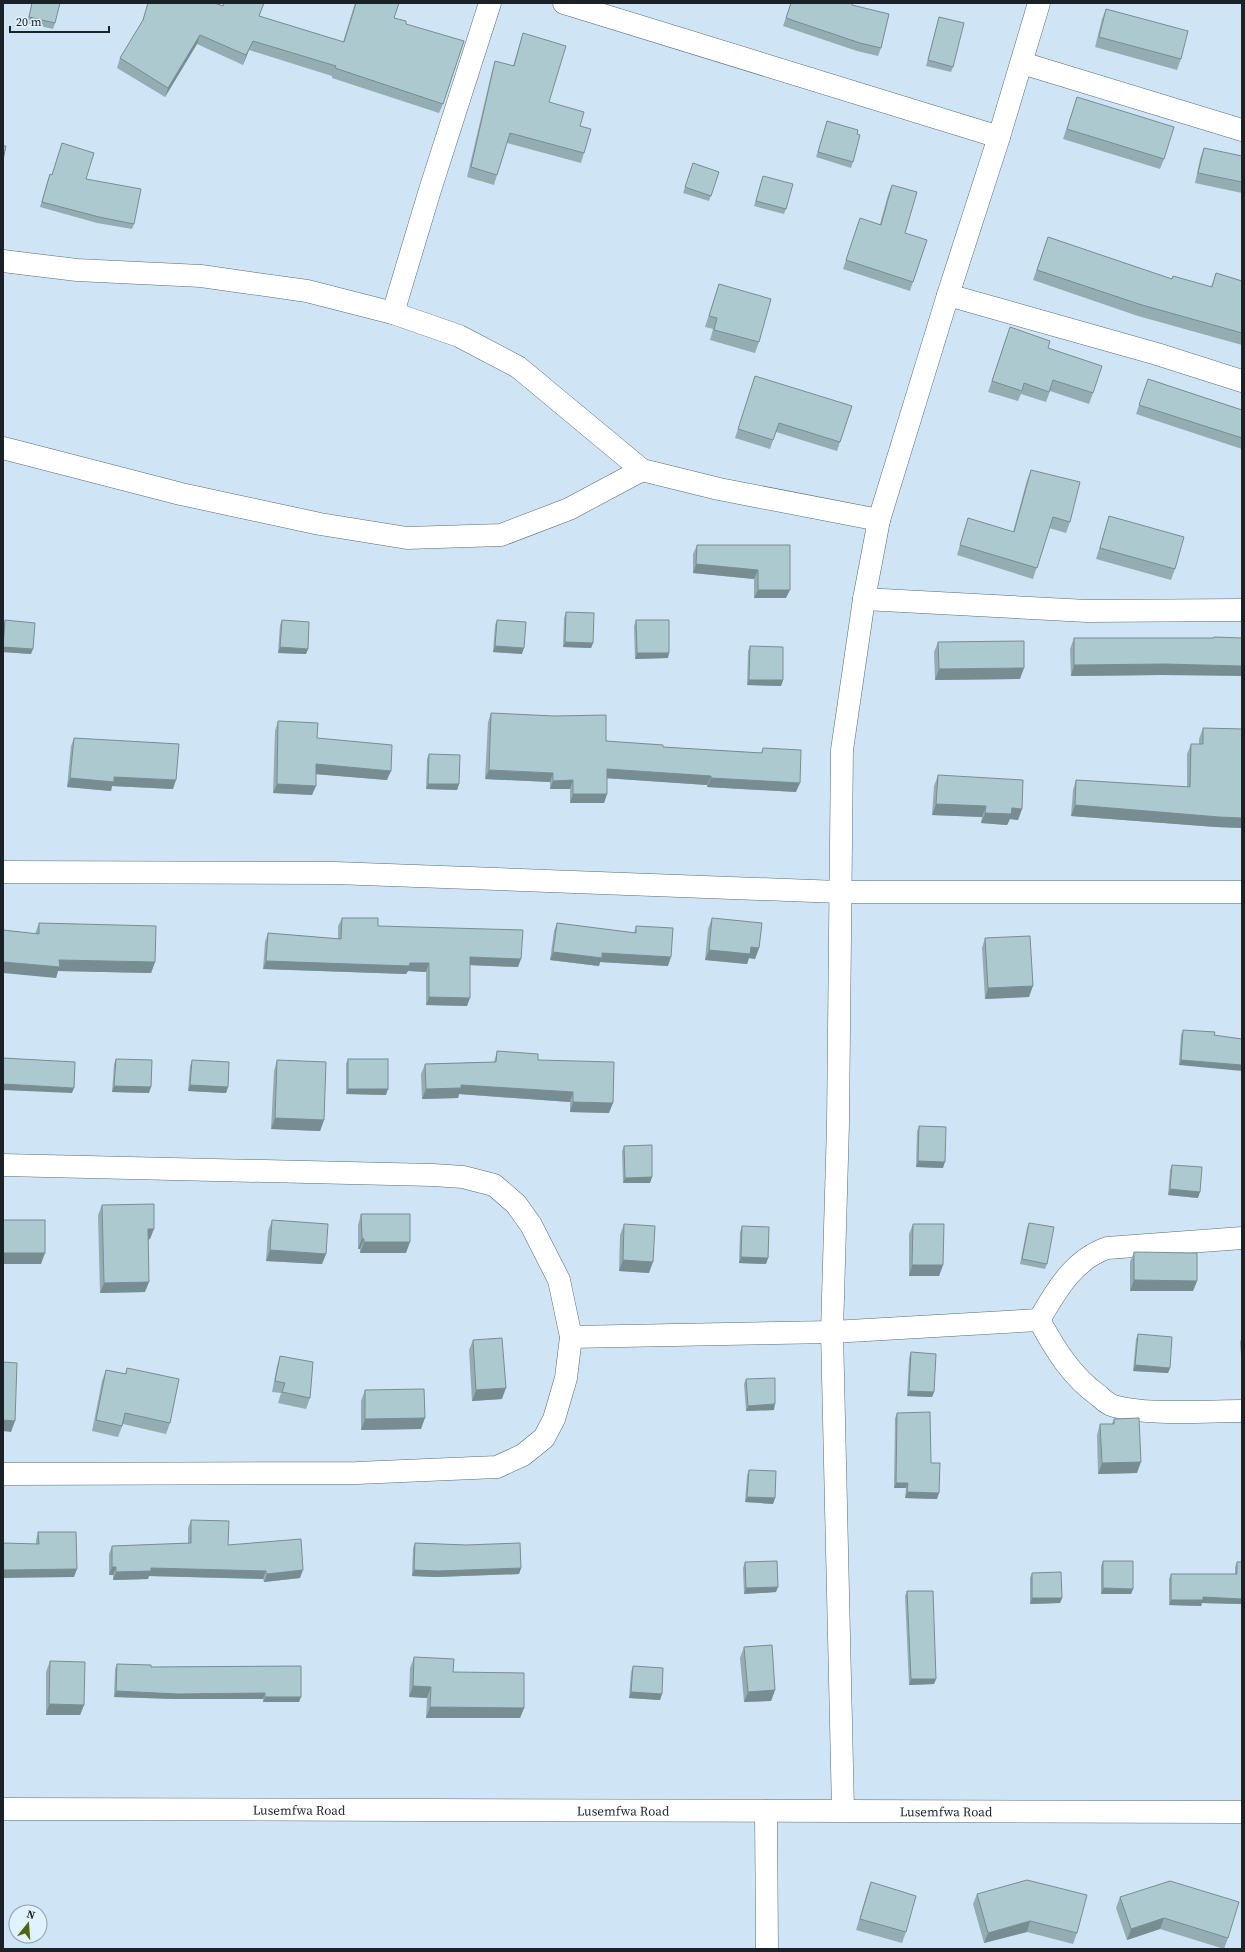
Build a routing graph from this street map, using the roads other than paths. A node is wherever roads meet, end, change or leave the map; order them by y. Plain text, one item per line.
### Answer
1 (490, 3) edge
2 (564, 3) edge
3 (1039, 3) edge
4 (1022, 63) junction
5 (1242, 130) edge
6 (999, 138) junction
7 (3, 261) edge
8 (948, 295) junction
9 (393, 312) junction
10 (1242, 381) edge
11 (3, 448) edge
12 (642, 470) junction
13 (879, 520) junction
14 (864, 599) junction
15 (1242, 610) edge
16 (3, 872) edge
17 (839, 892) junction
18 (1242, 892) edge
19 (3, 1165) edge
20 (1242, 1238) edge
21 (1039, 1320) junction
22 (832, 1332) junction
23 (571, 1337) junction
24 (1242, 1411) edge
25 (3, 1474) edge
26 (3, 1809) edge
27 (843, 1810) junction
28 (766, 1811) junction
29 (1242, 1812) edge
30 (767, 1949) edge

1 - 9 street
2 - 6 street
3 - 4 street
4 - 5 street
4 - 6 street
6 - 8 street
7 - 9 street
8 - 10 street
8 - 13 street
9 - 12 street
11 - 12 street
12 - 13 street
13 - 14 street
14 - 15 street
14 - 17 street
16 - 17 street
17 - 18 street
17 - 22 street
19 - 23 street
20 - 21 street
21 - 22 street
21 - 24 street
22 - 23 street
22 - 27 street
23 - 25 street
26 - 28 street, Lusemfwa Road
27 - 28 street, Lusemfwa Road
27 - 29 street, Lusemfwa Road
28 - 30 street

